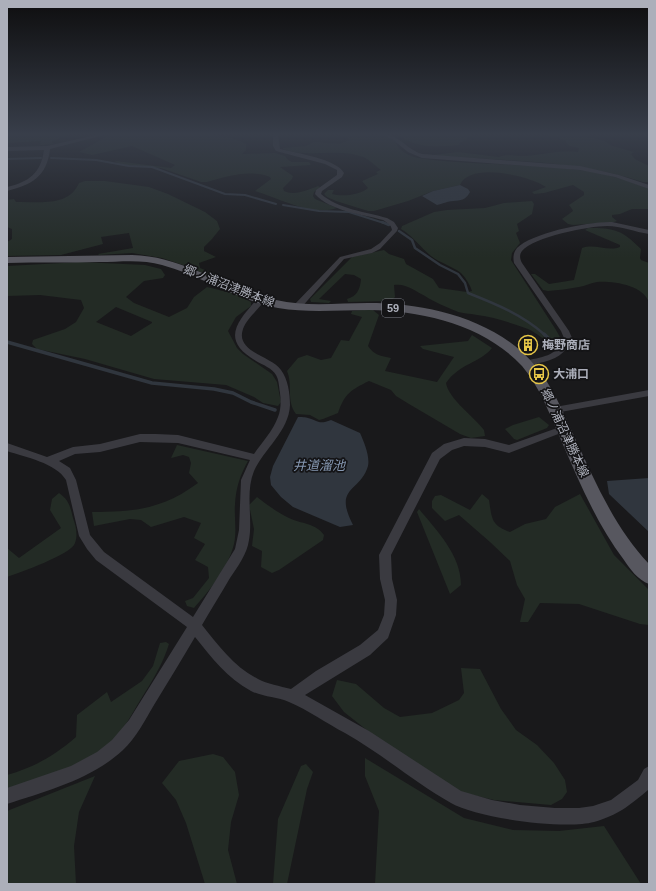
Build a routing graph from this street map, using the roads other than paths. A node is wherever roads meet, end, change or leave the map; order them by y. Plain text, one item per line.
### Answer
1 (37, 176) edge
2 (339, 176) edge
3 (615, 176) edge
4 (649, 187) edge
5 (7, 189) edge
6 (649, 232) edge
7 (7, 260) edge
8 (261, 300) junction
9 (297, 307) junction
10 (527, 363) junction
11 (649, 393) edge
12 (555, 410) junction
13 (563, 429) junction
14 (7, 447) edge
15 (257, 458) junction
16 (48, 461) junction
17 (649, 576) edge
18 (194, 625) junction
19 (292, 696) junction
20 (649, 774) edge
21 (7, 796) edge

1 - 5 street
2 - 9 street
3 - 4 street
6 - 10 street
7 - 8 main road, 郷ノ浦沼津勝本線 / 59
8 - 9 main road, 郷ノ浦沼津勝本線 / 59
8 - 15 street
9 - 10 main road, 郷ノ浦沼津勝本線 / 59
10 - 12 main road, 郷ノ浦沼津勝本線 / 59
11 - 12 street
12 - 13 main road, 郷ノ浦沼津勝本線 / 59
13 - 17 main road, 郷ノ浦沼津勝本線 / 59
13 - 19 street
14 - 16 street
15 - 16 street
15 - 18 street
16 - 18 street
18 - 19 street
18 - 21 street
19 - 20 street

